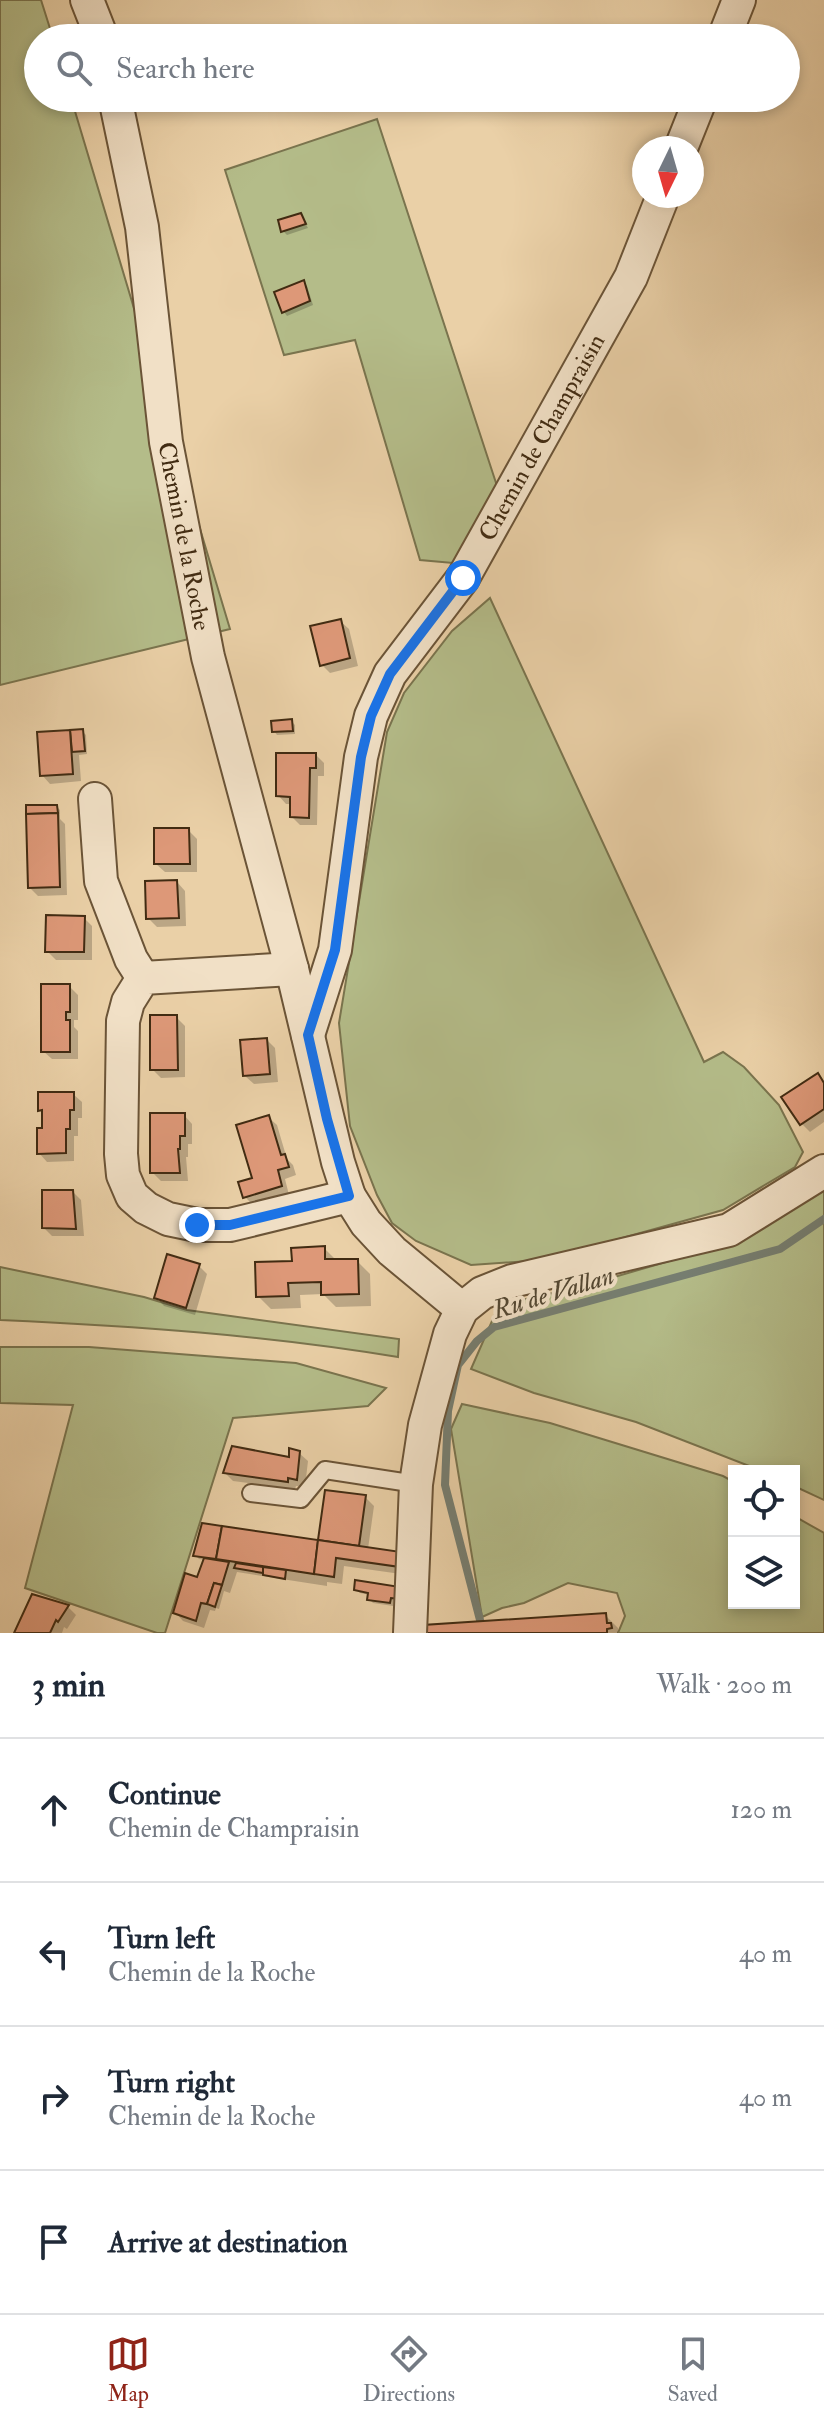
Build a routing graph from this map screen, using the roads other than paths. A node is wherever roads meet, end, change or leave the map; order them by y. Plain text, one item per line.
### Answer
1 (87, 0) edge
2 (739, 0) edge
3 (96, 24) edge
4 (730, 24) edge
5 (118, 112) edge
6 (695, 112) edge
7 (686, 136) edge
8 (658, 208) edge
9 (95, 799) dead end
10 (292, 969) junction
11 (143, 978) junction
12 (308, 1035) junction
13 (824, 1171) edge
14 (349, 1196) junction
15 (462, 1309) junction
16 (416, 1484) junction
17 (251, 1493) dead end
18 (410, 1633) edge

1 - 3 street
2 - 4 street
5 - 10 street, Chemin de la Roche
6 - 7 street
8 - 12 street, Chemin de Champraisin
9 - 11 street
10 - 11 street
10 - 12 street, Chemin de la Roche
11 - 14 street
12 - 14 street, Chemin de la Roche
13 - 15 street
14 - 15 street, Chemin de la Roche
15 - 16 street
16 - 17 lane
16 - 18 street

